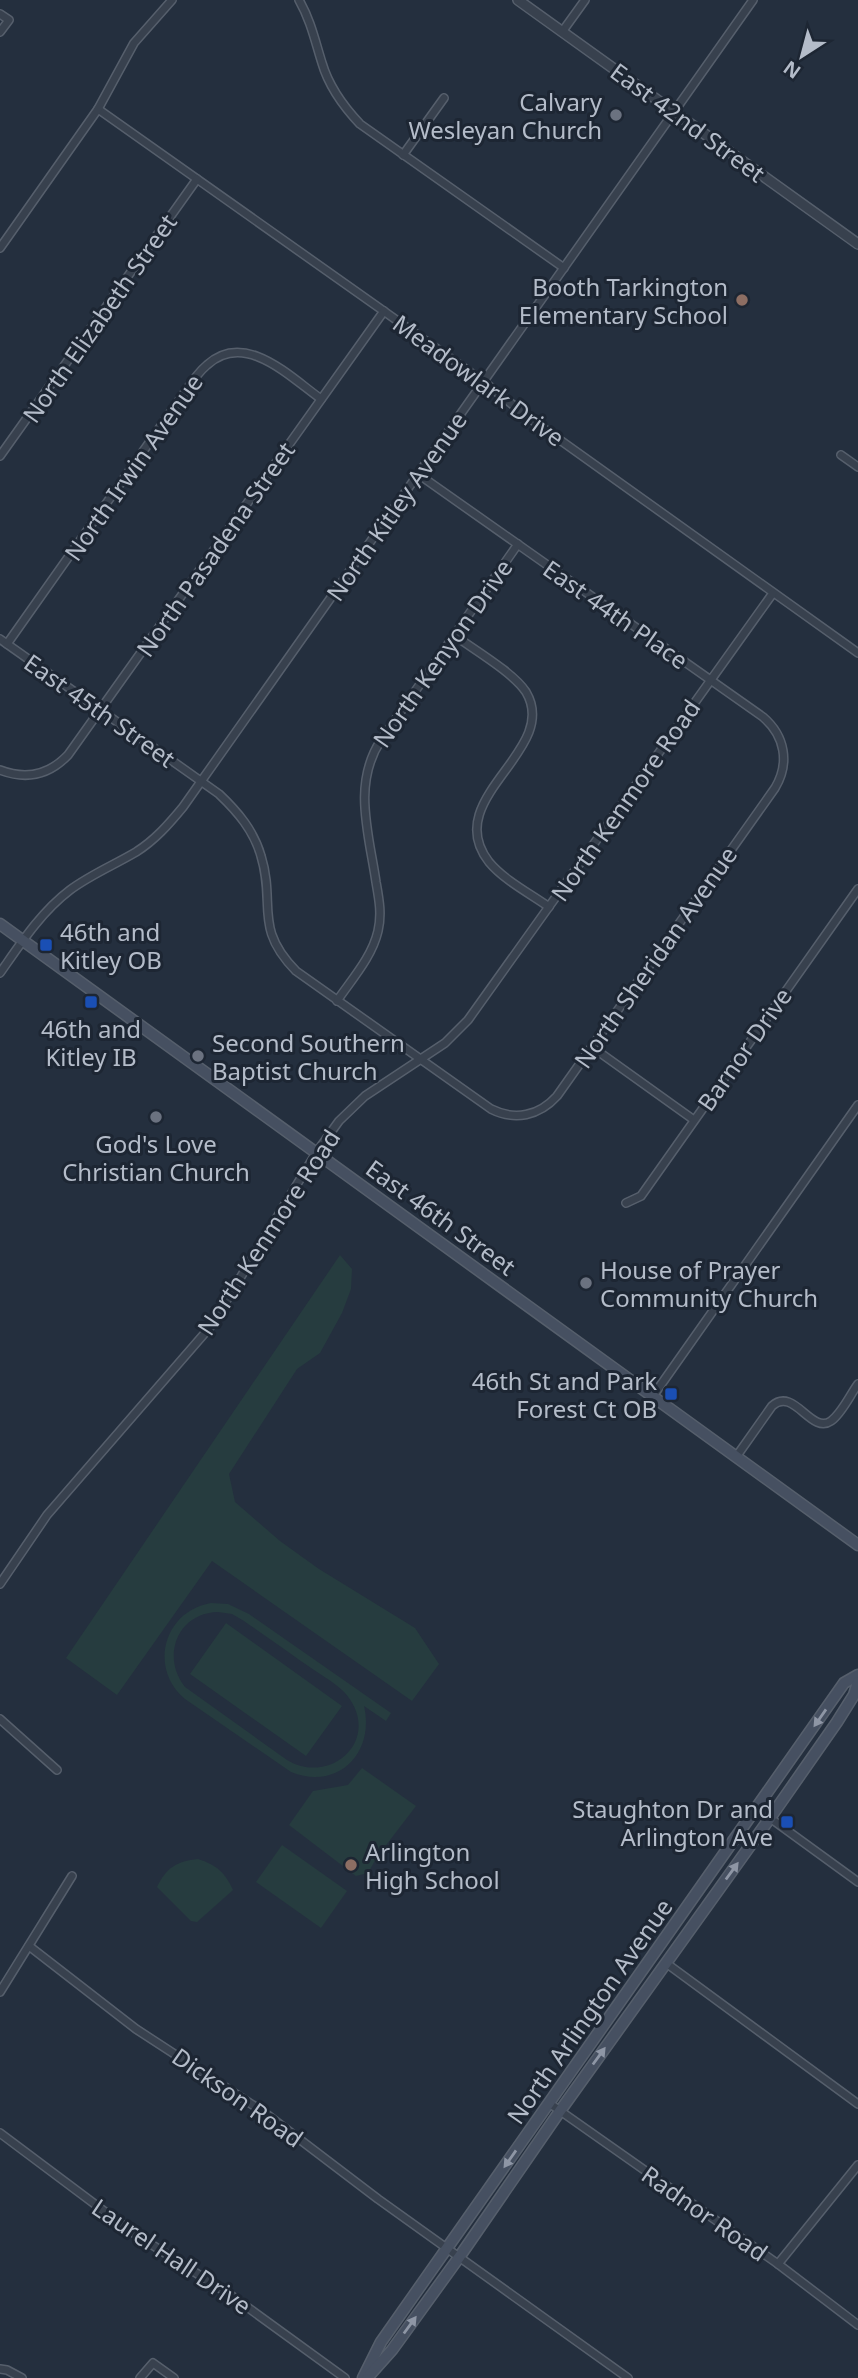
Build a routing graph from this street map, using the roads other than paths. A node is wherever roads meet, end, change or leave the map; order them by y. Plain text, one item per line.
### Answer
1 (172, 0) edge
2 (299, 0) edge
3 (518, 0) edge
4 (585, 0) edge
5 (753, 0) edge
6 (0, 14) edge
7 (0, 32) edge
8 (562, 32) junction
9 (444, 98) dead end
10 (97, 109) junction
11 (674, 112) junction
12 (403, 155) junction
13 (197, 179) junction
14 (858, 244) edge
15 (0, 248) edge
16 (564, 268) junction
17 (384, 310) junction
18 (484, 382) junction
19 (321, 399) junction
20 (841, 455) dead end
21 (0, 456) edge
22 (858, 467) edge
23 (418, 474) junction
24 (518, 544) junction
25 (773, 593) junction
26 (454, 635) junction
27 (0, 639) edge
28 (7, 644) junction
29 (858, 653) edge
30 (710, 680) junction
31 (100, 710) junction
32 (0, 770) edge
33 (782, 773) joint
34 (201, 781) junction
35 (858, 889) edge
36 (549, 907) junction
37 (0, 924) edge
38 (22, 940) junction
39 (0, 972) edge
40 (337, 1000) junction
41 (592, 1047) junction
42 (420, 1059) junction
43 (858, 1105) edge
44 (511, 1116) joint
45 (694, 1120) junction
46 (316, 1153) junction
47 (626, 1203) dead end
48 (858, 1384) edge
49 (653, 1396) junction
50 (736, 1457) junction
51 (858, 1545) edge
52 (0, 1584) edge
53 (858, 1675) edge
54 (858, 1682) edge
55 (0, 1719) edge
56 (57, 1770) dead end
57 (770, 1818) junction
58 (72, 1876) dead end
59 (858, 1882) edge
60 (29, 1946) junction
61 (666, 1963) junction
62 (0, 1992) edge
63 (550, 2103) junction
64 (858, 2104) edge
65 (559, 2111) junction
66 (0, 2133) edge
67 (858, 2165) edge
68 (448, 2247) junction
69 (460, 2256) junction
70 (778, 2264) junction
71 (858, 2325) edge
72 (0, 2369) edge
73 (22, 2378) edge
74 (141, 2378) edge
75 (174, 2378) edge
76 (345, 2378) edge
77 (365, 2378) edge
78 (628, 2378) edge

1 - 10 street
2 - 12 street
3 - 8 street, East 42nd Street
4 - 8 street
5 - 11 street, North Kitley Avenue
6 - 7 street
8 - 11 street, East 42nd Street
9 - 12 street
10 - 13 street, Meadowlark Drive
10 - 15 street
11 - 14 street, East 42nd Street
11 - 16 street, North Kitley Avenue
12 - 16 street
13 - 17 street, Meadowlark Drive
13 - 21 street, North Elizabeth Street
16 - 18 street, North Kitley Avenue
17 - 18 street, Meadowlark Drive
17 - 19 street, North Pasadena Street
18 - 23 street, North Kitley Avenue
18 - 25 street, Meadowlark Drive
19 - 28 street, North Irwin Avenue
19 - 31 street, North Pasadena Street
20 - 22 street
23 - 24 street, East 44th Place
23 - 34 street, North Kitley Avenue
24 - 26 street, North Kenyon Drive
24 - 30 street, East 44th Place
25 - 29 street, Meadowlark Drive
25 - 30 street, North Kenmore Road
26 - 36 street
26 - 40 street, North Kenyon Drive
27 - 28 street, East 45th Street
28 - 31 street, East 45th Street
30 - 33 street, East 44th Place
30 - 36 street, North Kenmore Road
31 - 32 street, North Pasadena Street
31 - 34 street, East 45th Street
33 - 41 street, North Sheridan Avenue
34 - 38 street, North Kitley Avenue
34 - 40 street, East 45th Street
35 - 45 street, Barnor Drive
36 - 42 street, North Kenmore Road
37 - 38 main road, East 46th Street
38 - 39 street, North Kitley Avenue
38 - 46 main road, East 46th Street
40 - 42 street, East 45th Street
41 - 44 street, North Sheridan Avenue
41 - 45 street
42 - 44 street, East 45th Street
42 - 46 street, North Kenmore Road
43 - 49 street
45 - 47 street, Barnor Drive
46 - 49 main road, East 46th Street
46 - 52 street, North Kenmore Road
48 - 50 street
49 - 50 main road, East 46th Street
50 - 51 main road, East 46th Street
53 -> 63 main road, North Arlington Avenue
54 - 57 main road, North Arlington Avenue
55 - 56 street
57 - 59 street
61 -> 57 main road, North Arlington Avenue
58 - 60 street
60 - 62 street
60 - 68 street, Dickson Road
61 - 64 street
65 -> 61 main road, North Arlington Avenue
63 - 65 street, Radnor Road
63 -> 68 main road, North Arlington Avenue
65 - 69 main road, North Arlington Avenue
65 - 70 street, Radnor Road
66 - 76 street, Laurel Hall Drive
67 - 70 street
68 - 69 street, Dickson Road
68 - 77 main road, North Arlington Avenue
77 -> 69 main road, North Arlington Avenue
69 - 78 street, Dickson Road
70 - 71 street, Radnor Road
72 - 73 street
74 - 75 street

